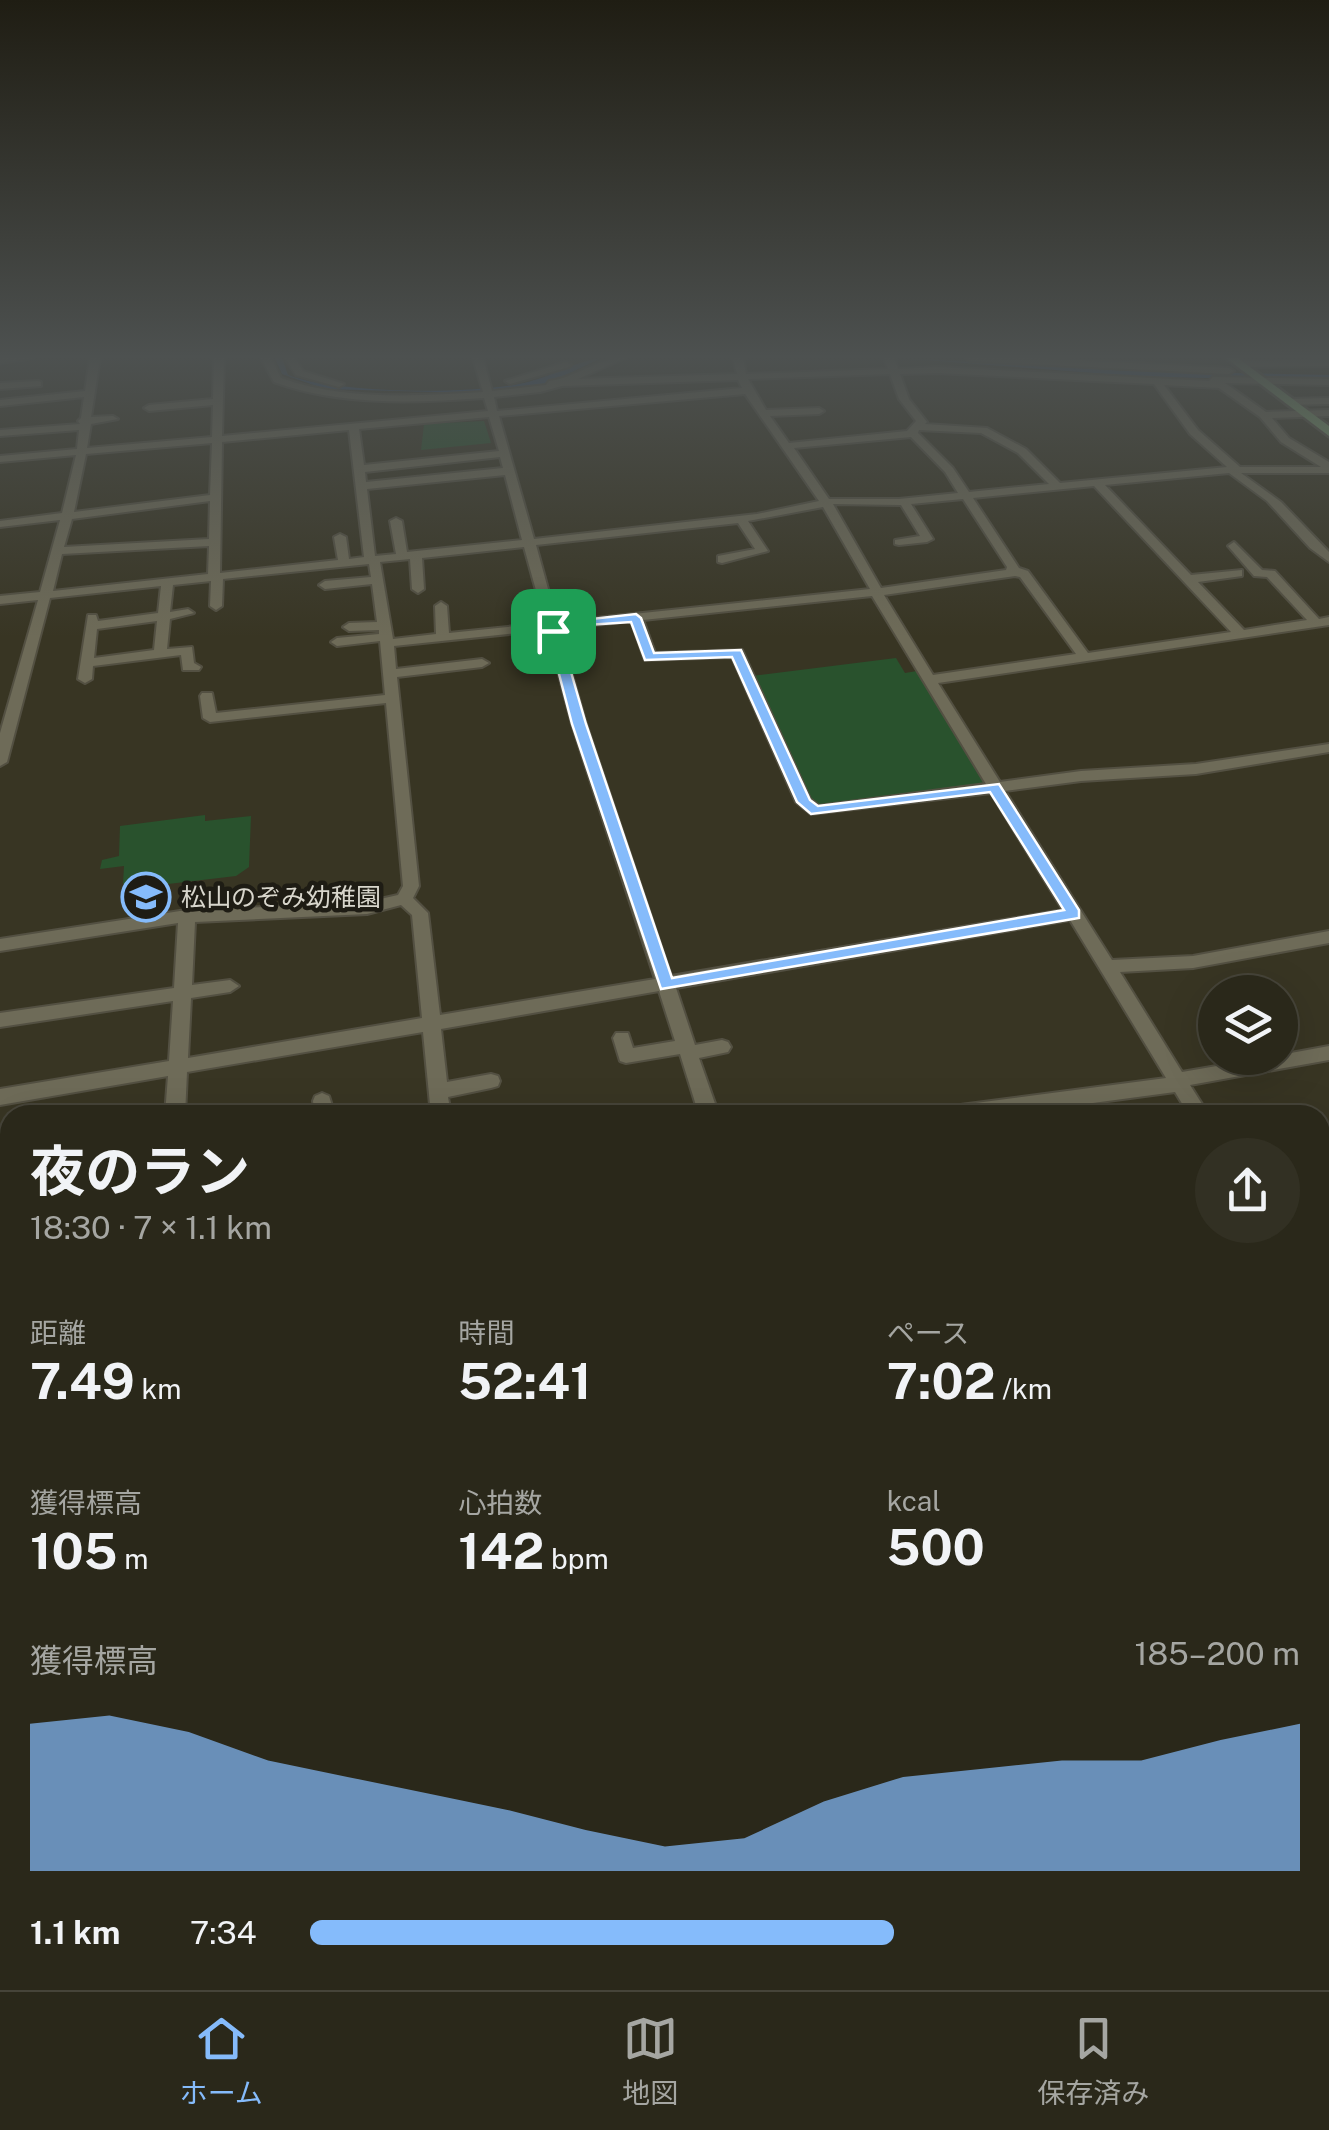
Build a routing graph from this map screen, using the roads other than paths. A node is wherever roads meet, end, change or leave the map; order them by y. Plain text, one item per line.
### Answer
1 (100, 451) edge
2 (218, 451) edge
3 (357, 451) edge
4 (502, 451) edge
5 (789, 451) edge
6 (933, 451) edge
7 (1022, 451) edge
8 (1214, 451) edge
9 (1302, 451) edge
10 (81, 453) junction
11 (503, 454) junction
12 (0, 459) edge
13 (1329, 468) edge
14 (360, 469) junction
15 (1234, 469) junction
16 (508, 471) junction
17 (1097, 483) junction
18 (362, 486) junction
19 (1058, 487) junction
20 (965, 496) junction
21 (218, 498) junction
22 (822, 502) junction
23 (904, 502) junction
24 (64, 518) junction
25 (741, 519) junction
26 (396, 521) dead end
27 (0, 524) edge
28 (340, 537) dead end
29 (216, 542) junction
30 (898, 542) dead end
31 (529, 543) junction
32 (1234, 546) dead end
33 (56, 552) junction
34 (409, 556) junction
35 (722, 558) dead end
36 (1329, 558) edge
37 (347, 568) junction
38 (374, 568) junction
39 (1014, 570) junction
40 (1238, 572) dead end
41 (215, 578) junction
42 (1190, 579) junction
43 (167, 582) junction
44 (325, 586) dead end
45 (418, 589) dead end
46 (878, 592) junction
47 (47, 595) junction
48 (0, 600) edge
49 (398, 600) dead end
50 (380, 602) junction
51 (216, 606) dead end
52 (441, 606) dead end
53 (188, 613) dead end
54 (164, 616) junction
55 (636, 618) junction
56 (1322, 622) edge
57 (552, 624) junction
58 (349, 627) dead end
59 (1239, 632) junction
60 (386, 635) junction
61 (443, 636) junction
62 (338, 642) dead end
63 (160, 653) junction
64 (1084, 656) junction
65 (87, 663) junction
66 (482, 663) dead end
67 (194, 667) dead end
68 (390, 673) junction
69 (372, 674) dead end
70 (85, 679) dead end
71 (356, 680) dead end
72 (929, 680) junction
73 (208, 696) dead end
74 (393, 698) junction
75 (357, 702) junction
76 (1329, 748) edge
77 (1, 755) edge
78 (994, 787) junction
79 (404, 899) junction
80 (1074, 914) junction
81 (187, 917) junction
82 (1329, 937) edge
83 (0, 945) edge
84 (1106, 966) junction
85 (666, 985) junction
86 (230, 986) dead end
87 (182, 993) junction
88 (0, 1020) edge
89 (430, 1025) junction
90 (622, 1038) dead end
91 (722, 1048) dead end
92 (687, 1050) junction
93 (1329, 1053) edge
94 (178, 1067) junction
95 (491, 1081) dead end
96 (1178, 1082) junction
97 (440, 1090) junction
98 (0, 1097) edge
99 (176, 1105) edge
100 (441, 1105) edge
101 (706, 1105) edge
102 (1016, 1105) edge
103 (1193, 1105) edge

1 - 10 street
2 - 21 street
3 - 14 street
4 - 11 street
5 - 22 street
6 - 20 street
7 - 19 street
8 - 15 street
9 - 13 street
10 - 12 street
10 - 24 street
11 - 14 street
11 - 16 street
13 - 15 street
14 - 18 street
15 - 17 street
15 - 36 street
16 - 18 street
16 - 31 street
17 - 19 street
17 - 42 street
18 - 38 street
19 - 20 street
20 - 23 street
20 - 39 street
21 - 24 street
21 - 29 street
22 - 23 street
22 - 25 street
22 - 46 street
23 - 30 street
24 - 27 street
24 - 33 street
25 - 31 street
25 - 35 street
26 - 34 street
28 - 37 street
29 - 33 street
29 - 41 street
31 - 34 street
31 - 57 street
32 - 56 street
33 - 47 street
34 - 38 street
34 - 45 street
37 - 38 street
37 - 41 street
38 - 44 street
38 - 50 street
39 - 46 street
39 - 64 street
40 - 42 street
41 - 43 street
41 - 51 street
42 - 59 street
43 - 47 street
43 - 54 street
46 - 55 street
46 - 72 street
47 - 48 street
47 - 77 street
49 - 50 street
50 - 60 street
52 - 61 street
53 - 54 street
54 - 63 street
54 - 65 street
55 - 57 street
55 - 78 street
56 - 59 street
57 - 61 street
57 - 85 street
58 - 60 street
59 - 64 street
60 - 61 street
60 - 62 street
60 - 68 street
63 - 65 street
63 - 67 street
64 - 72 street
65 - 70 street
66 - 68 street
68 - 69 street
68 - 74 street
71 - 75 street
72 - 78 street
73 - 75 street
74 - 75 street
74 - 79 street
76 - 78 street
78 - 80 street
79 - 81 street
79 - 89 street
80 - 84 street
80 - 85 street
81 - 83 street
81 - 87 street
82 - 84 street
84 - 96 street
85 - 89 street
85 - 92 street
86 - 87 street
87 - 88 street
87 - 94 street
89 - 94 street
89 - 97 street
90 - 92 street
91 - 92 street
92 - 101 street
93 - 96 street
94 - 98 street
94 - 99 street
95 - 97 street
96 - 102 street
96 - 103 street
97 - 100 street

